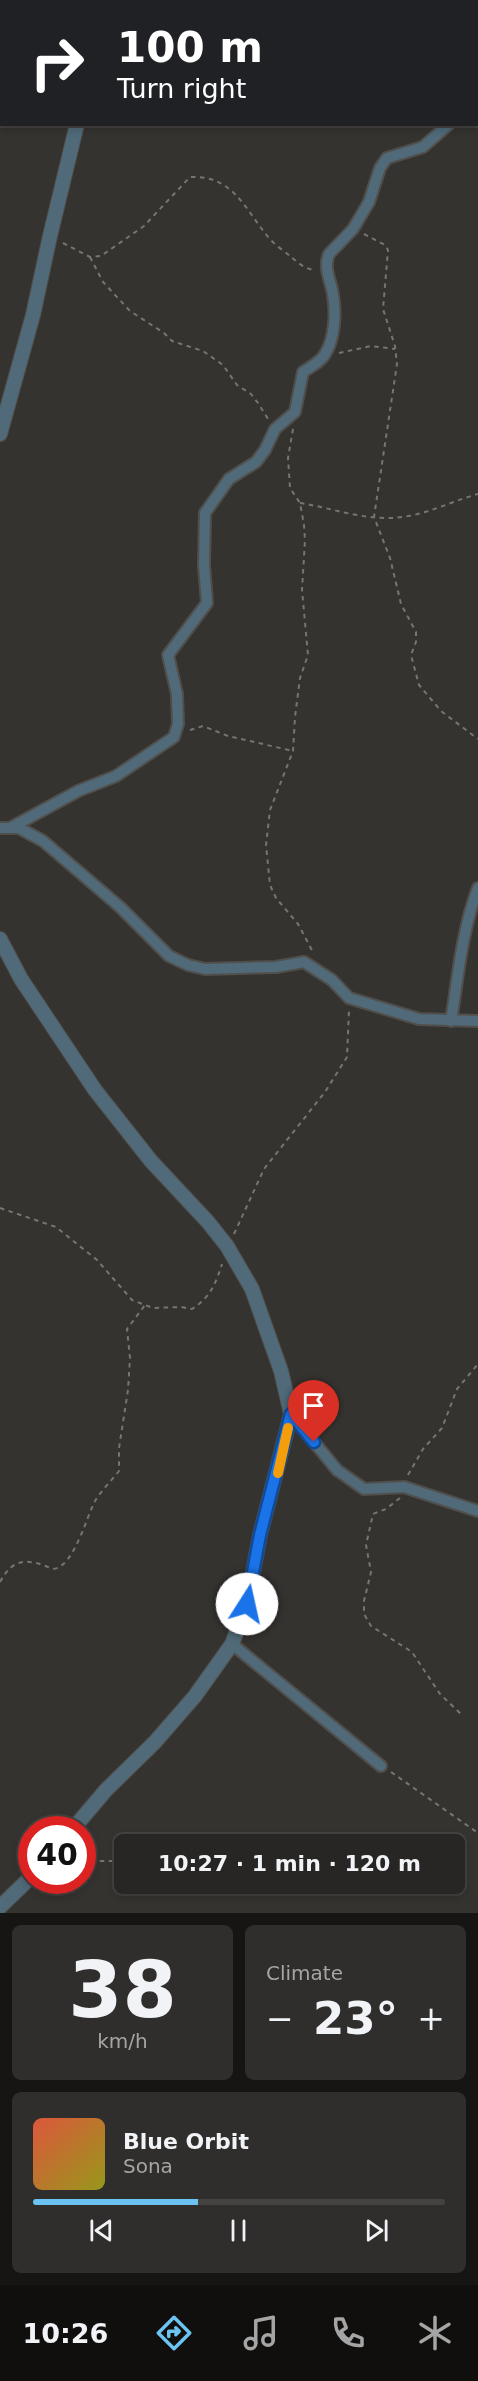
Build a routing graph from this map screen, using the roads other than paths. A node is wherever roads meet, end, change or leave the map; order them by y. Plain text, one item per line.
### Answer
1 (77, 126) edge
2 (447, 126) edge
3 (0, 434) edge
4 (12, 827) junction
5 (0, 828) edge
6 (478, 888) edge
7 (0, 939) edge
8 (478, 1021) edge
9 (451, 1022) junction
10 (291, 1414) junction
11 (478, 1511) edge
12 (232, 1644) junction
13 (381, 1766) road end
14 (84, 1816) edge
15 (18, 1889) edge
16 (0, 1906) edge

1 - 3 street
2 - 4 street
4 - 5 street
4 - 9 street
6 - 9 street
7 - 10 street
8 - 9 street
10 - 11 street
10 - 12 street
12 - 13 street
12 - 14 street
15 - 16 street

